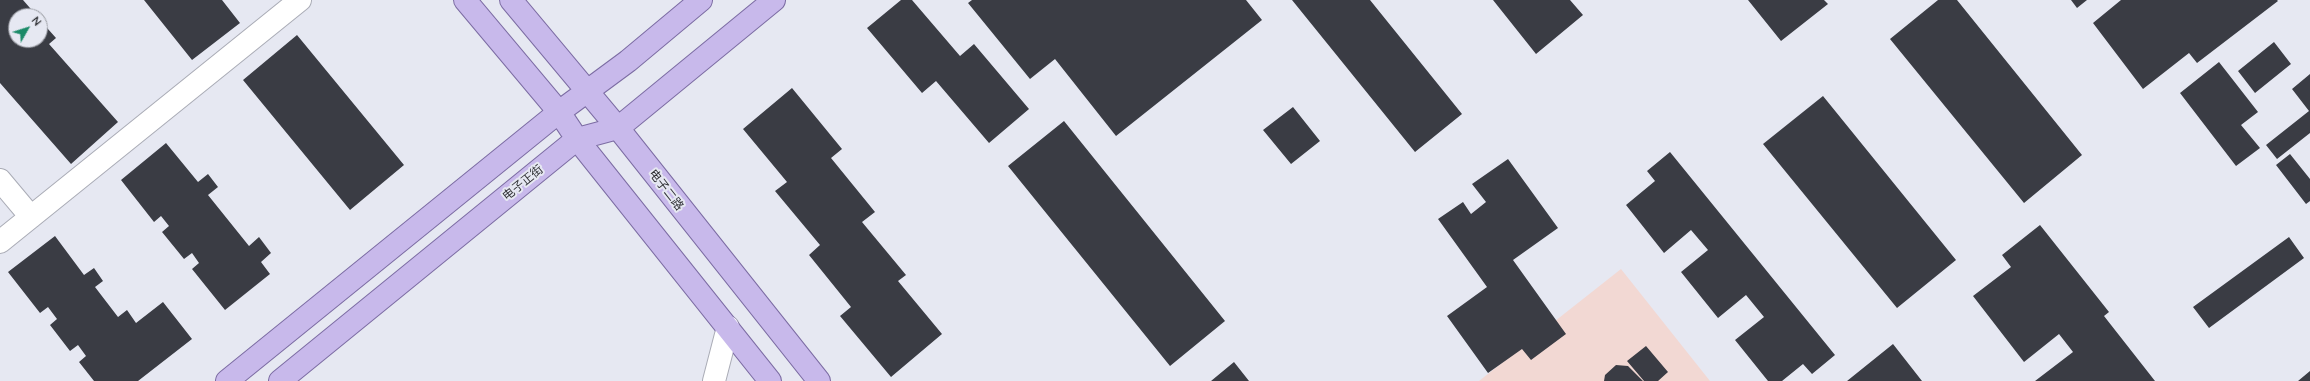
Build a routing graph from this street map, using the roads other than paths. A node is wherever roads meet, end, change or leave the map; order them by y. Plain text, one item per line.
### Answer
1 (300, 0) edge
2 (465, 0) edge
3 (511, 0) edge
4 (701, 0) edge
5 (774, 0) edge
6 (588, 92) junction
7 (559, 112) junction
8 (618, 128) junction
9 (577, 139) junction
10 (0, 180) edge
11 (31, 217) junction
12 (0, 242) edge
13 (728, 327) junction
14 (227, 381) edge
15 (280, 381) edge
16 (714, 381) edge
17 (770, 381) edge
18 (819, 381) edge

1 - 11 street
2 - 7 main road
3 - 6 main road, 电子二路
4 - 6 main road
5 - 8 main road, 电子正街
6 - 7 main road
6 - 8 main road, 电子二路
7 - 9 main road
7 - 14 main road
8 - 9 main road, 电子正街
8 - 18 main road, 电子二路
9 - 13 main road
9 - 15 main road, 电子正街
10 - 11 street
11 - 12 street
13 - 16 street
13 - 17 main road

